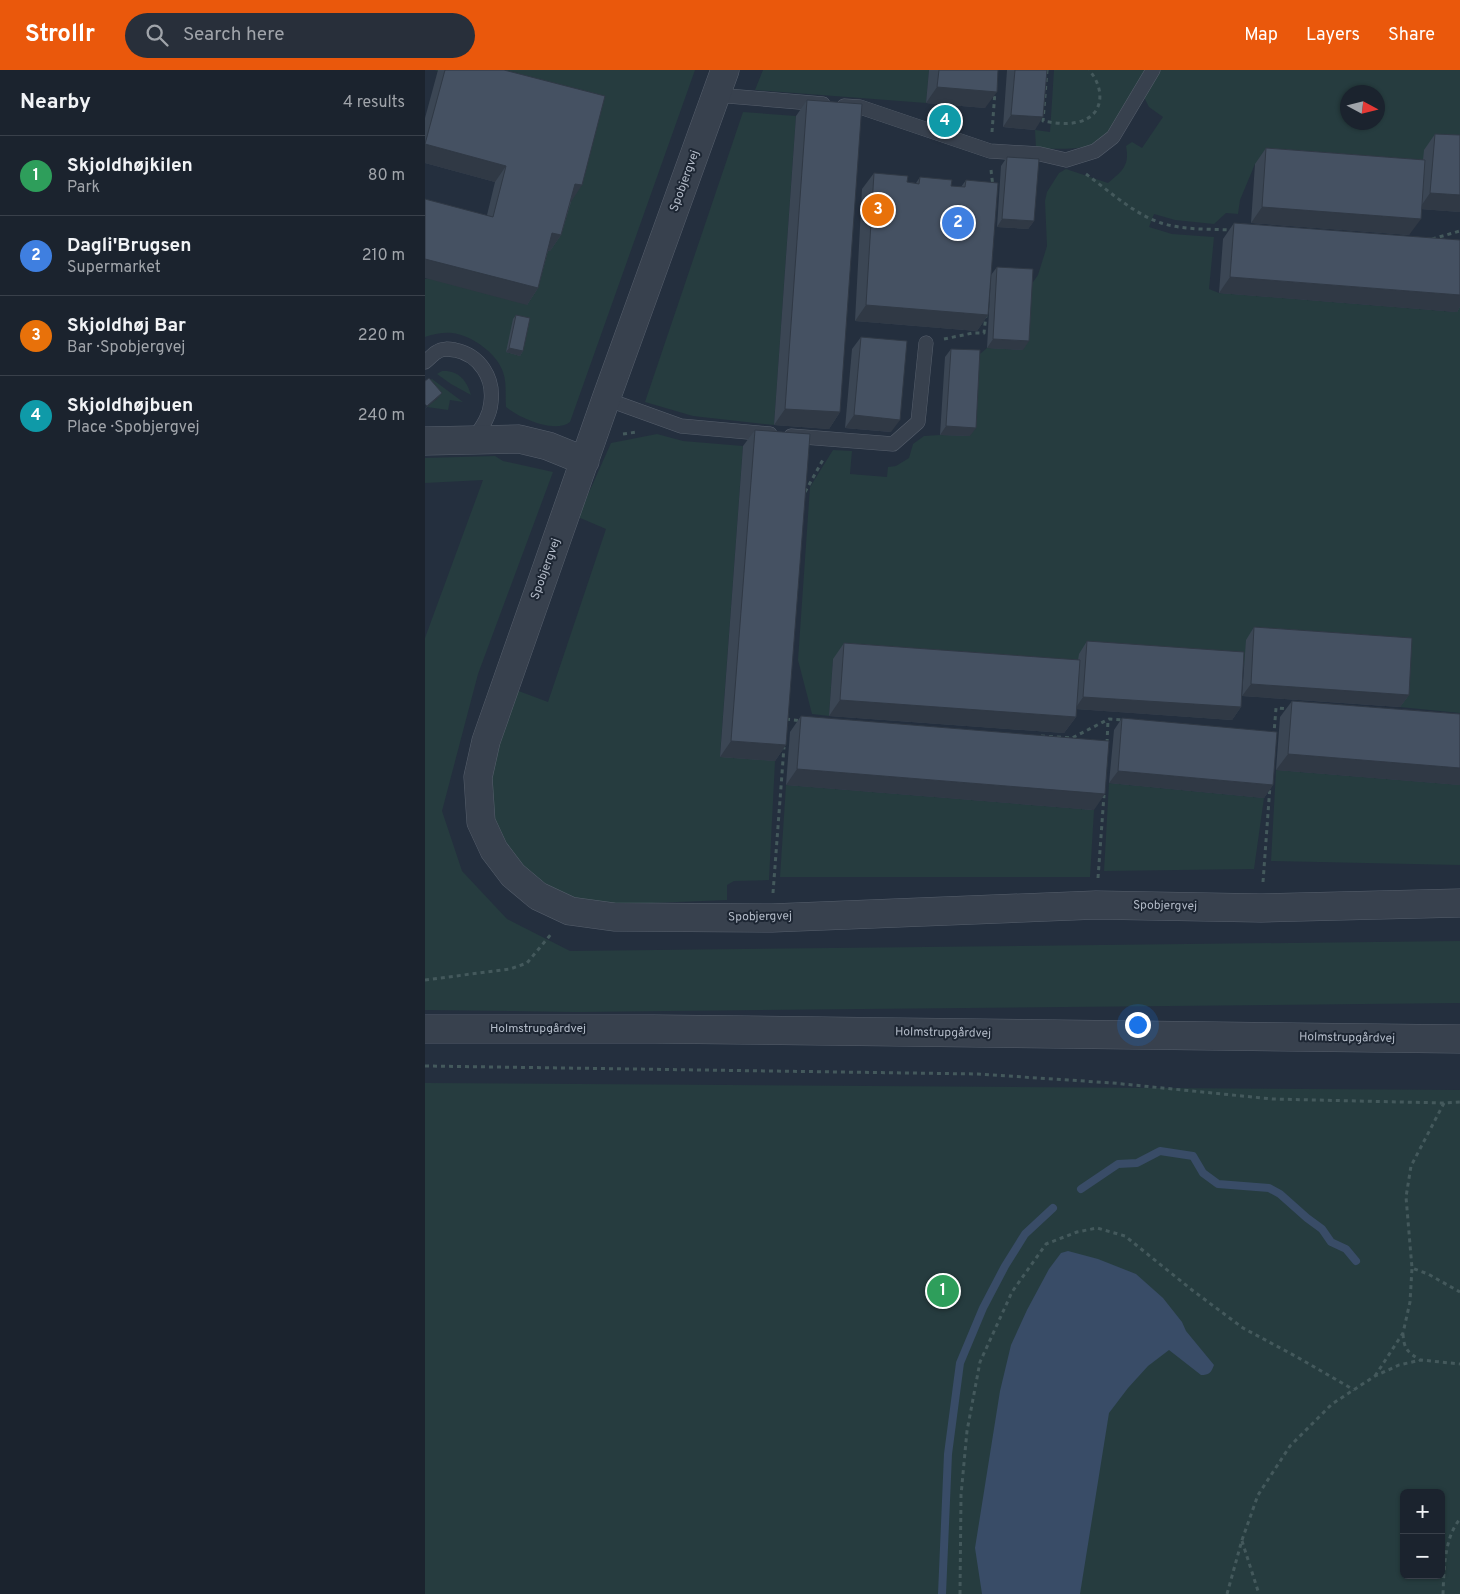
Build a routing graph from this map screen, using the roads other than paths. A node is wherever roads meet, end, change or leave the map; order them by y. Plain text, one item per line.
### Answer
1 (725, 70) edge
2 (1153, 70) edge
3 (716, 95) junction
4 (925, 343) road end
5 (425, 362) edge
6 (606, 399) junction
7 (473, 440) junction
8 (425, 441) edge
9 (585, 461) junction
10 (1460, 903) edge
11 (425, 1028) edge
12 (1460, 1039) edge

1 - 3 street, Spobjergvej
2 - 3 lane
3 - 6 street, Spobjergvej
4 - 6 lane
5 - 7 lane
6 - 9 street, Spobjergvej
7 - 8 street
7 - 9 street
9 - 10 street, Spobjergvej
11 - 12 street, Holmstrupgårdvej

